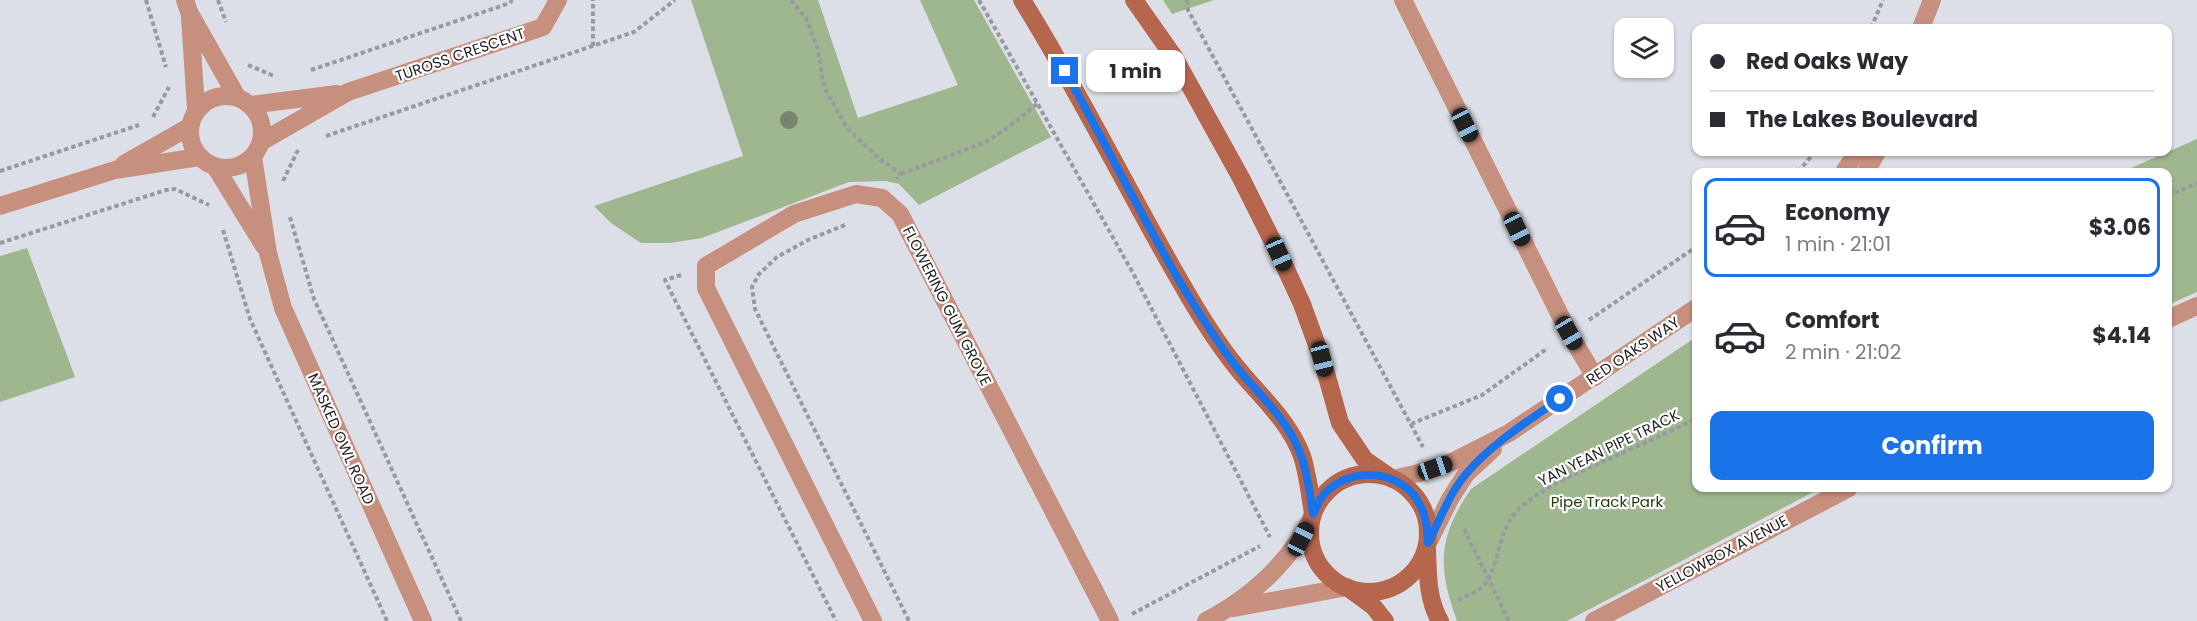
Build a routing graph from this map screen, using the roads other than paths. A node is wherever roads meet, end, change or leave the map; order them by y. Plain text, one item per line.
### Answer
1 (558, 0) edge
2 (1022, 0) edge
3 (1029, 0) edge
4 (1134, 0) edge
5 (1403, 0) edge
6 (1932, 0) edge
7 (187, 6) edge
8 (1035, 21) junction
9 (1923, 24) edge
10 (348, 92) junction
11 (244, 101) junction
12 (196, 110) junction
13 (189, 127) junction
14 (257, 149) junction
15 (199, 157) junction
16 (216, 168) junction
17 (115, 170) junction
18 (0, 206) edge
19 (268, 253) junction
20 (2197, 306) edge
21 (1692, 311) edge
22 (2172, 317) edge
23 (1594, 376) junction
24 (1509, 433) junction
25 (1392, 479) junction
26 (1841, 492) edge
27 (1312, 517) junction
28 (1427, 543) junction
29 (1348, 588) junction
30 (1227, 610) junction
31 (1116, 616) edge
32 (1437, 616) edge
33 (423, 621) edge
34 (873, 621) edge
35 (1206, 621) edge
36 (1385, 621) edge
37 (1594, 621) edge

1 - 10 street, TUROSS CRESCENT
2 - 8 street
3 - 8 street
4 - 25 street
5 - 23 street
6 - 9 street
7 - 11 street
7 - 12 street
8 - 27 street
10 - 11 street, TUROSS CRESCENT
10 - 14 street, TUROSS CRESCENT
11 - 12 street
11 - 14 street
12 - 13 street
13 - 15 street
13 - 17 street
14 - 16 street
14 - 19 street
15 - 16 street
15 - 17 street
16 - 19 street
17 - 18 street
19 - 33 street, MASKED OWL ROAD
20 - 22 street
21 - 23 street, RED OAKS WAY
23 - 24 street, RED OAKS WAY
24 - 25 street, RED OAKS WAY
24 - 28 street, RED OAKS WAY
25 - 27 street
25 - 28 street
26 - 37 street, YELLOWBOX AVENUE
27 - 29 street
27 - 30 street
28 - 29 street
28 - 32 street
29 - 30 street
29 - 36 street
30 - 35 street
31 - 34 street, FLOWERING GUM GROVE

